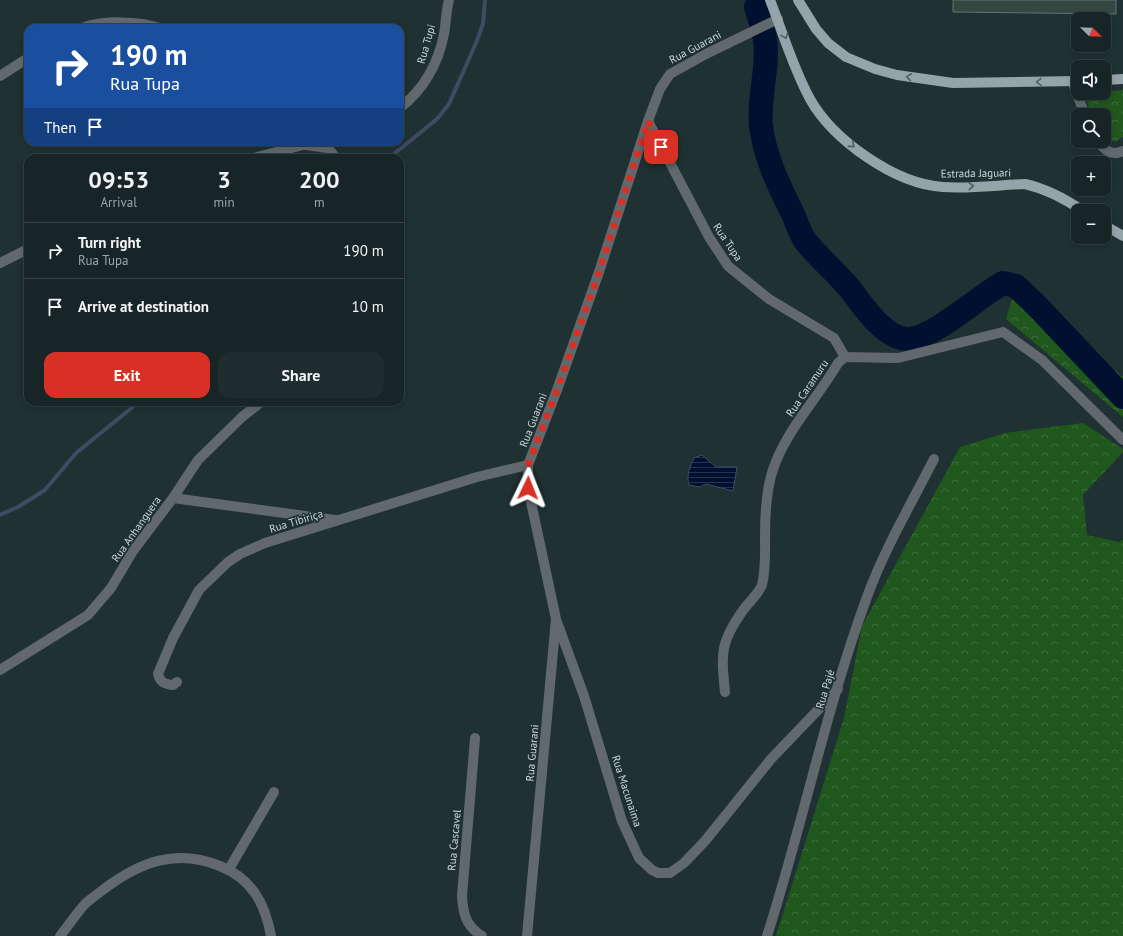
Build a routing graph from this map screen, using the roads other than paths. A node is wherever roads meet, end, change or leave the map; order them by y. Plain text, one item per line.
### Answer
1 (449, 0) edge
2 (770, 0) edge
3 (798, 0) edge
4 (778, 19) junction
5 (109, 24) edge
6 (143, 24) edge
7 (24, 61) edge
8 (0, 76) edge
9 (1123, 79) edge
10 (1111, 80) edge
11 (1071, 81) edge
12 (404, 105) edge
13 (648, 121) junction
14 (300, 146) edge
15 (321, 146) edge
16 (1104, 148) edge
17 (1123, 151) edge
18 (269, 154) edge
19 (333, 154) edge
20 (1073, 204) edge
21 (1111, 229) edge
22 (1123, 236) edge
23 (24, 251) edge
24 (0, 262) edge
25 (845, 357) junction
26 (256, 406) edge
27 (1123, 440) edge
28 (934, 459) dead end
29 (528, 465) junction
30 (173, 498) junction
31 (338, 520) junction
32 (556, 619) junction
33 (0, 670) edge
34 (177, 682) dead end
35 (838, 689) junction
36 (725, 692) dead end
37 (475, 738) dead end
38 (274, 792) dead end
39 (229, 869) junction
40 (60, 936) edge
41 (271, 936) edge
42 (482, 936) edge
43 (527, 936) edge
44 (767, 936) edge

1 - 12 street, Rua Tupi
2 - 4 main road, Estrada Jaguari
11 -> 3 main road
4 - 13 street, Rua Guarani
4 -> 20 main road, Estrada Jaguari
5 - 6 street
7 - 8 street
9 - 10 main road
13 - 25 street, Rua Tupa
13 - 29 street, Rua Guarani
14 - 18 street
15 - 19 street
16 - 17 street
21 - 22 main road
23 - 24 street
25 - 27 street, Rua Caramuru
25 - 36 street, Rua Caramuru
26 - 30 street, Rua Anhanguera
28 - 35 street, Rua Pajé
29 - 31 street, Rua Tibiriça
29 - 32 street, Rua Guarani
30 - 31 street
30 - 33 street, Rua Anhanguera
31 - 34 street, Rua Tibiriça
32 - 35 street, Rua Macunaima
32 - 43 street, Rua Guarani
35 - 44 street, Rua Pajé
37 - 42 street, Rua Cascavel
38 - 39 street
39 - 40 street
39 - 41 street

